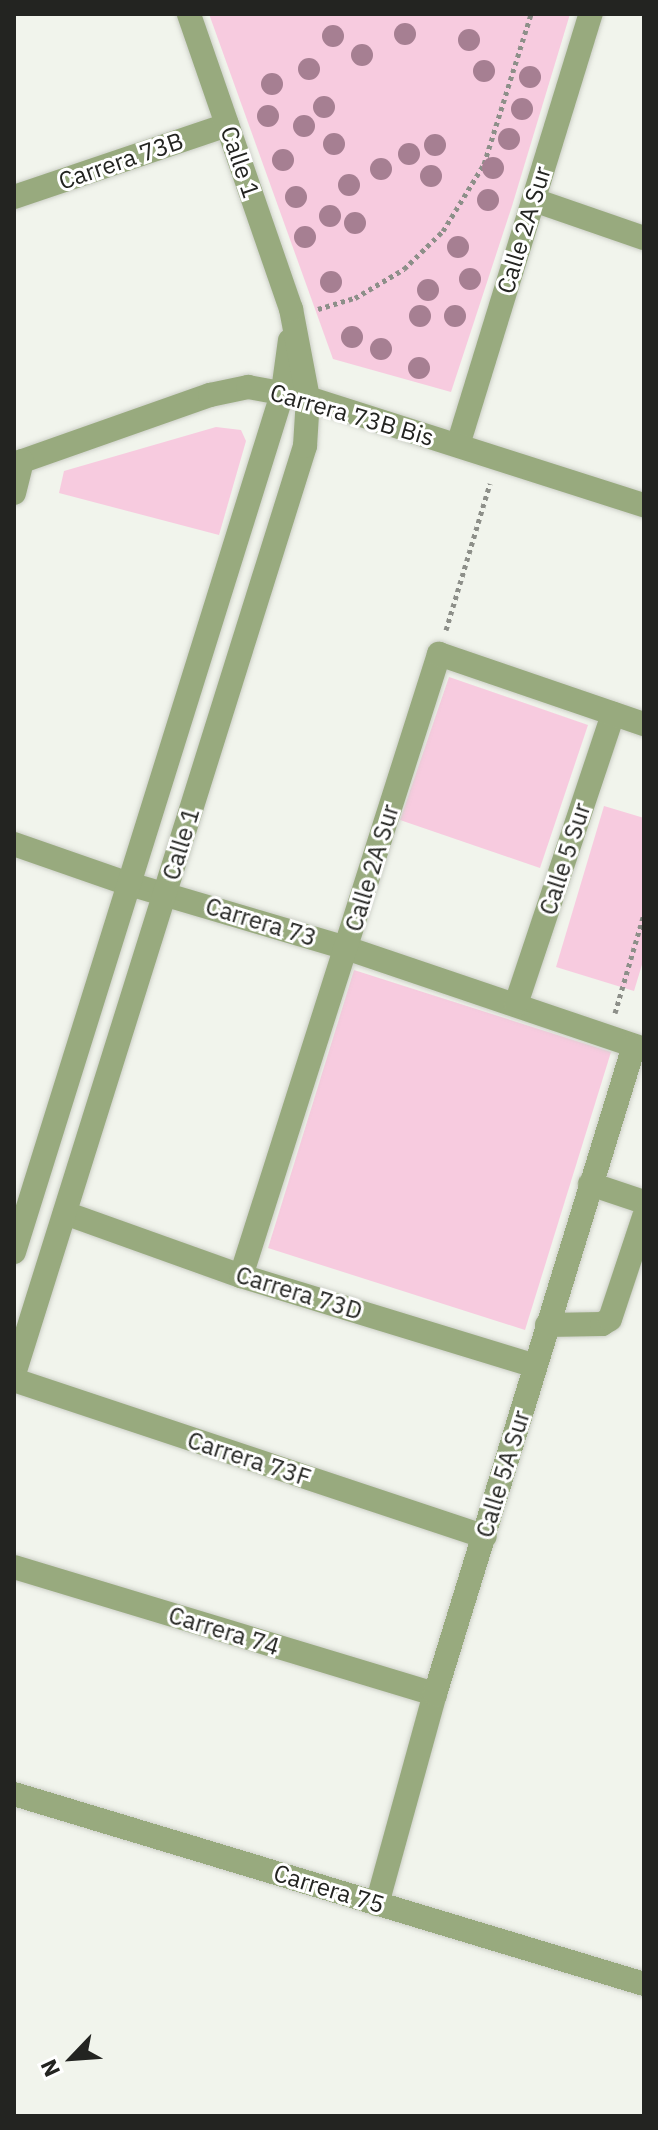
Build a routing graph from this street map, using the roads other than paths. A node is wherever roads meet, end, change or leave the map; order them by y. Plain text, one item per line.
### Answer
1 (189, 14) edge
2 (591, 14) edge
3 (227, 125) junction
4 (14, 197) edge
5 (534, 200) junction
6 (644, 238) edge
7 (299, 311) junction
8 (283, 391) junction
9 (308, 398) junction
10 (458, 445) junction
11 (18, 462) edge
12 (14, 493) edge
13 (644, 505) edge
14 (613, 714) junction
15 (644, 724) edge
16 (14, 844) edge
17 (129, 884) junction
18 (166, 894) junction
19 (346, 948) junction
20 (516, 1004) junction
21 (639, 1047) edge
22 (590, 1184) junction
23 (23, 1193) edge
24 (644, 1202) edge
25 (65, 1213) junction
26 (644, 1217) edge
27 (14, 1252) edge
28 (241, 1276) junction
29 (547, 1325) junction
30 (20, 1332) edge
31 (535, 1366) junction
32 (14, 1377) edge
33 (485, 1537) junction
34 (14, 1567) edge
35 (435, 1694) junction
36 (14, 1794) edge
37 (377, 1904) junction
38 (644, 1984) edge

1 - 3 street, Calle 1
2 - 5 street, Calle 2A Sur
3 - 4 street, Carrera 73B
3 - 7 street, Calle 1
5 - 6 street
5 - 10 street, Calle 2A Sur
7 - 8 street, Calle 1
7 - 9 street, Calle 1
8 - 9 street, Carrera 73B Bis
8 - 11 street, Carrera 73B Bis
8 - 17 street, Calle 1
9 - 10 street, Carrera 73B Bis
9 - 18 street, Calle 1
10 - 13 street, Carrera 73B Bis
11 - 12 street
14 - 15 street
14 - 19 street, Calle 2A Sur
14 - 20 street, Calle 5 Sur
16 - 17 street, Carrera 73
17 - 18 street, Carrera 73
17 - 23 street, Calle 1
18 - 19 street, Carrera 73
18 - 25 street, Calle 1
19 - 20 street, Carrera 73
19 - 28 street, Calle 2A Sur
20 - 21 street, Carrera 73
21 - 22 street, Calle 5A Sur
22 - 24 street
22 - 29 street, Calle 5A Sur
23 - 27 street, Calle 1
25 - 28 street, Carrera 73D
25 - 30 street, Calle 1
26 - 29 street
28 - 31 street, Carrera 73D
29 - 31 street, Calle 5A Sur
30 - 32 street, Calle 1
31 - 33 street, Calle 5A Sur
32 - 33 street, Carrera 73F
33 - 35 street, Calle 5A Sur
34 - 35 street, Carrera 74
35 - 37 street, Calle 5A Sur
36 - 37 street, Carrera 75
37 - 38 street, Carrera 75

